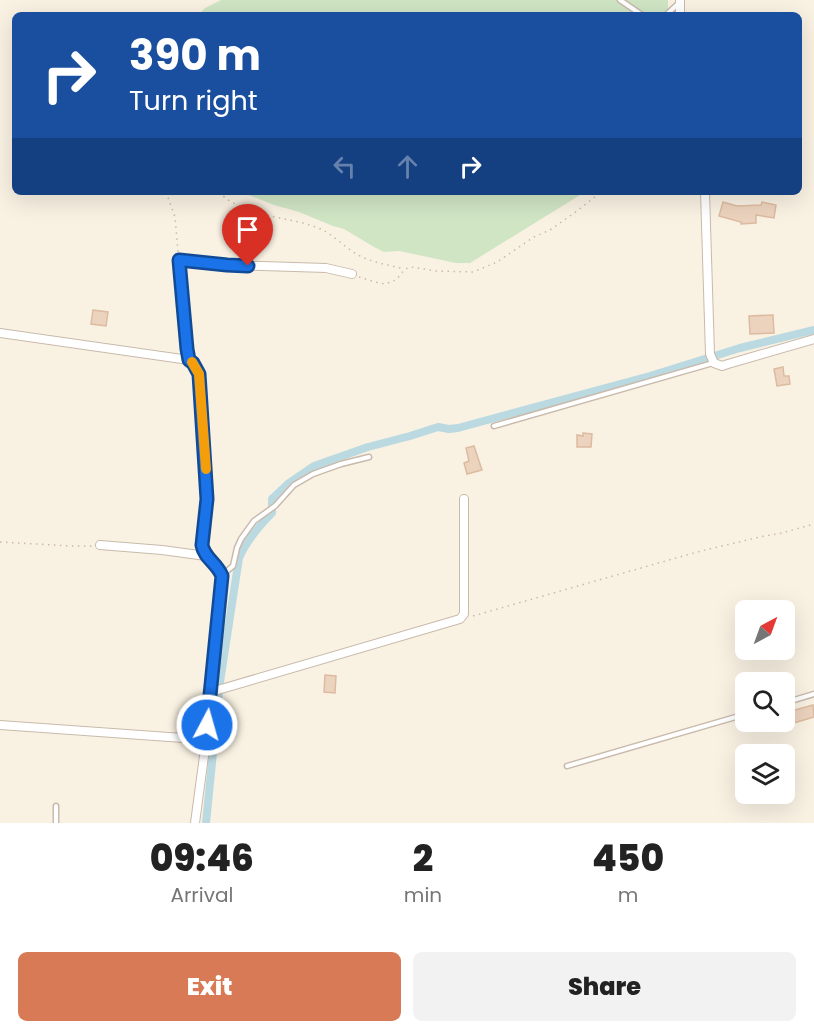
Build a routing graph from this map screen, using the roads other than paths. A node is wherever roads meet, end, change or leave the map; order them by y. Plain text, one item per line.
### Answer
1 (620, 0) edge
2 (680, 1) edge
3 (638, 12) edge
4 (669, 12) edge
5 (705, 195) edge
6 (352, 274) road end
7 (0, 333) edge
8 (814, 339) edge
9 (712, 359) junction
10 (189, 360) junction
11 (494, 426) dead end
12 (369, 457) dead end
13 (464, 499) dead end
14 (100, 545) road end
15 (207, 556) junction
16 (222, 576) junction
17 (211, 692) junction
18 (814, 694) edge
19 (795, 700) edge
20 (735, 717) edge
21 (0, 725) edge
22 (206, 741) junction
23 (567, 766) dead end
24 (57, 806) dead end
25 (56, 823) edge
26 (195, 823) edge

1 - 3 lane
2 - 4 lane
5 - 9 street
6 - 10 street
7 - 10 street
8 - 9 street
9 - 11 lane
10 - 15 street
12 - 16 lane
13 - 17 street
14 - 15 street
15 - 16 street
16 - 17 street
17 - 22 street
18 - 19 lane
20 - 23 lane
21 - 22 street
22 - 26 street
24 - 25 lane

